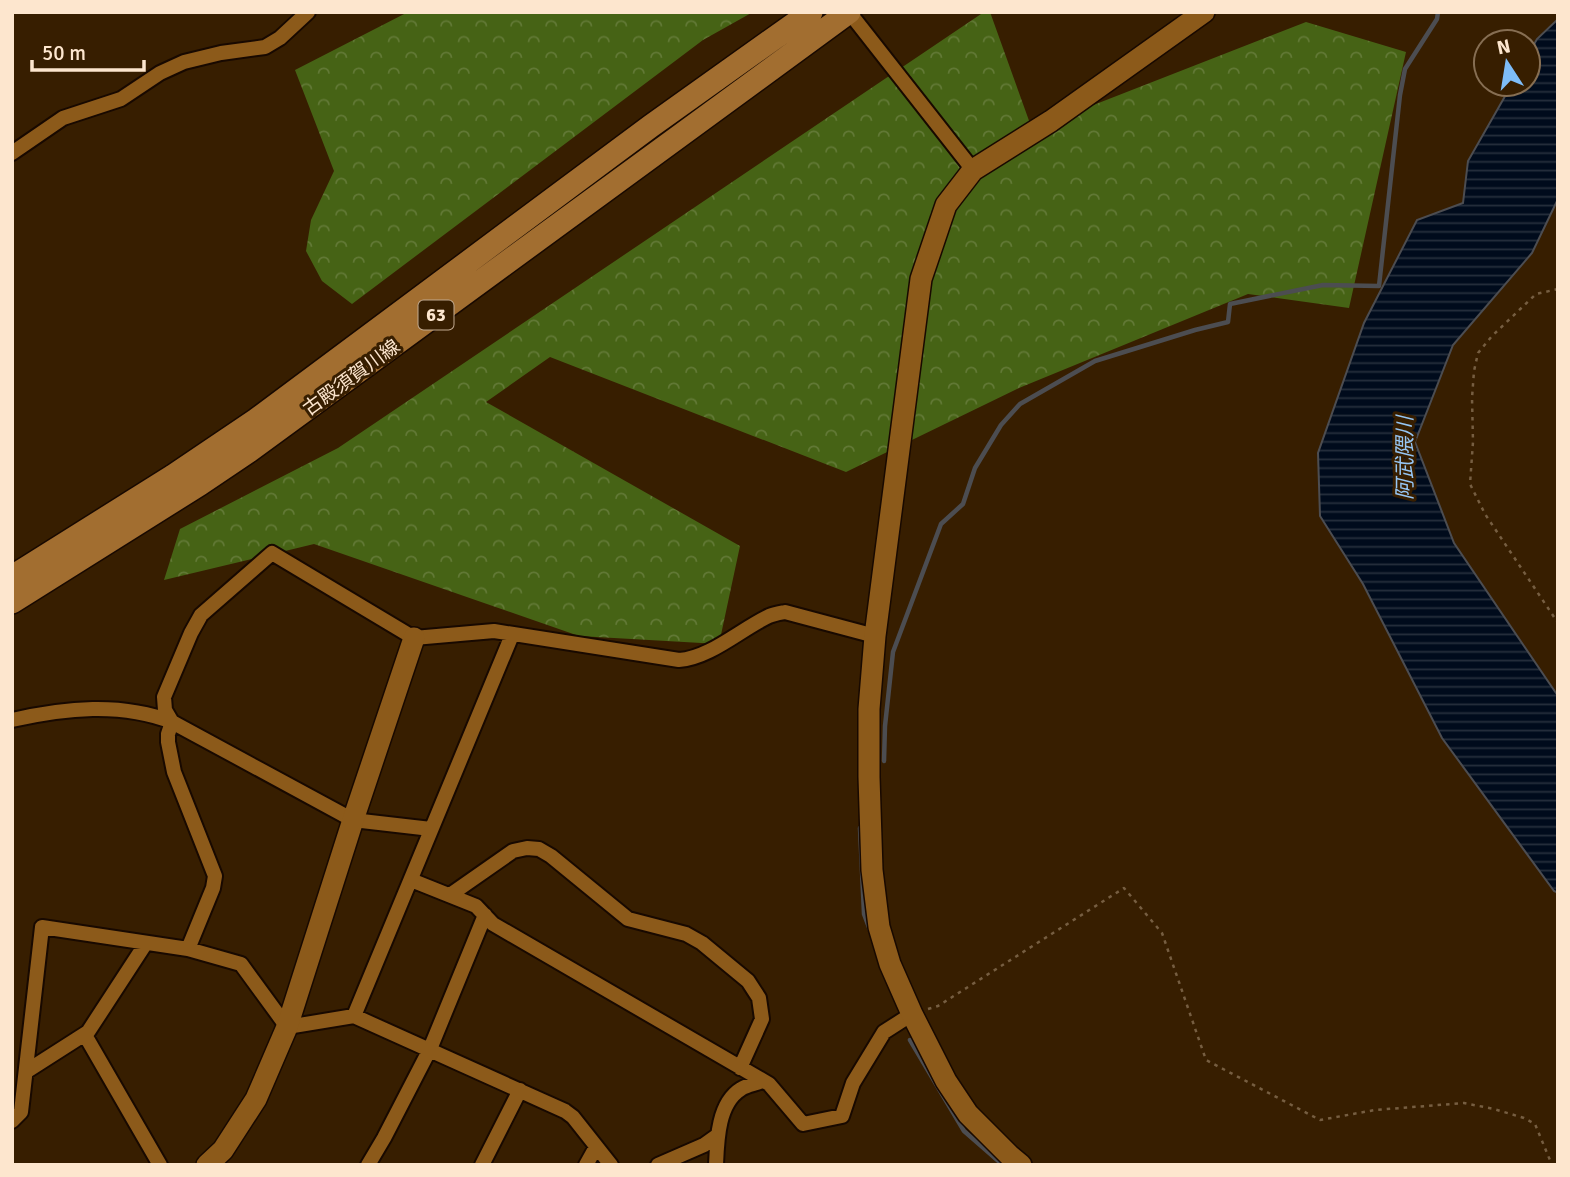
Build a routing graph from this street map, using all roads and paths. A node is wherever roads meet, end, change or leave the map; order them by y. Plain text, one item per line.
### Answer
1 (308, 12) edge
2 (811, 12) edge
3 (849, 12) edge
4 (1204, 12) edge
5 (12, 153) edge
6 (973, 170) junction
7 (1558, 289) edge
8 (12, 577) edge
9 (12, 602) edge
10 (1558, 623) edge
11 (512, 635) junction
12 (875, 636) junction
13 (414, 638) junction
14 (12, 720) edge
15 (172, 722) junction
16 (353, 820) junction
17 (431, 829) junction
18 (411, 880) junction
19 (450, 895) junction
20 (485, 915) junction
21 (146, 943) junction
22 (187, 949) junction
23 (912, 1014) junction
24 (354, 1016) junction
25 (287, 1027) junction
26 (85, 1035) junction
27 (430, 1049) junction
28 (740, 1068) junction
29 (27, 1071) junction
30 (762, 1082) junction
31 (520, 1090) junction
32 (12, 1121) edge
33 (719, 1135) junction
34 (596, 1147) junction
35 (160, 1165) edge
36 (207, 1165) edge
37 (368, 1165) edge
38 (482, 1165) edge
39 (586, 1165) edge
40 (611, 1165) edge
41 (658, 1165) edge
42 (716, 1165) edge
43 (1021, 1165) edge
44 (1552, 1165) edge

1 - 5 street
2 - 8 main road, 古殿須賀川線 / 63
3 - 6 street
3 - 9 main road, 古殿須賀川線 / 63
4 - 6 street
6 - 12 street
7 - 10 path
11 - 12 street
11 - 13 street
11 - 17 street
12 - 23 street
13 - 15 street
13 - 16 street
14 - 15 street
15 - 16 street
15 - 22 street
16 - 17 street
16 - 25 street
17 - 18 street
18 - 19 street
18 - 24 street
19 - 20 street
19 - 28 street
20 - 27 street
20 - 28 street
21 - 22 street
21 - 26 street
21 - 29 street
22 - 25 street
23 - 30 street
23 - 43 street
23 - 44 path
24 - 25 street
24 - 27 street
25 - 36 street
26 - 29 street
26 - 35 street
27 - 31 street
27 - 37 street
28 - 30 street
29 - 32 street
30 - 33 street
31 - 34 street
31 - 38 street
33 - 41 street
33 - 42 street
34 - 39 street
34 - 40 street

